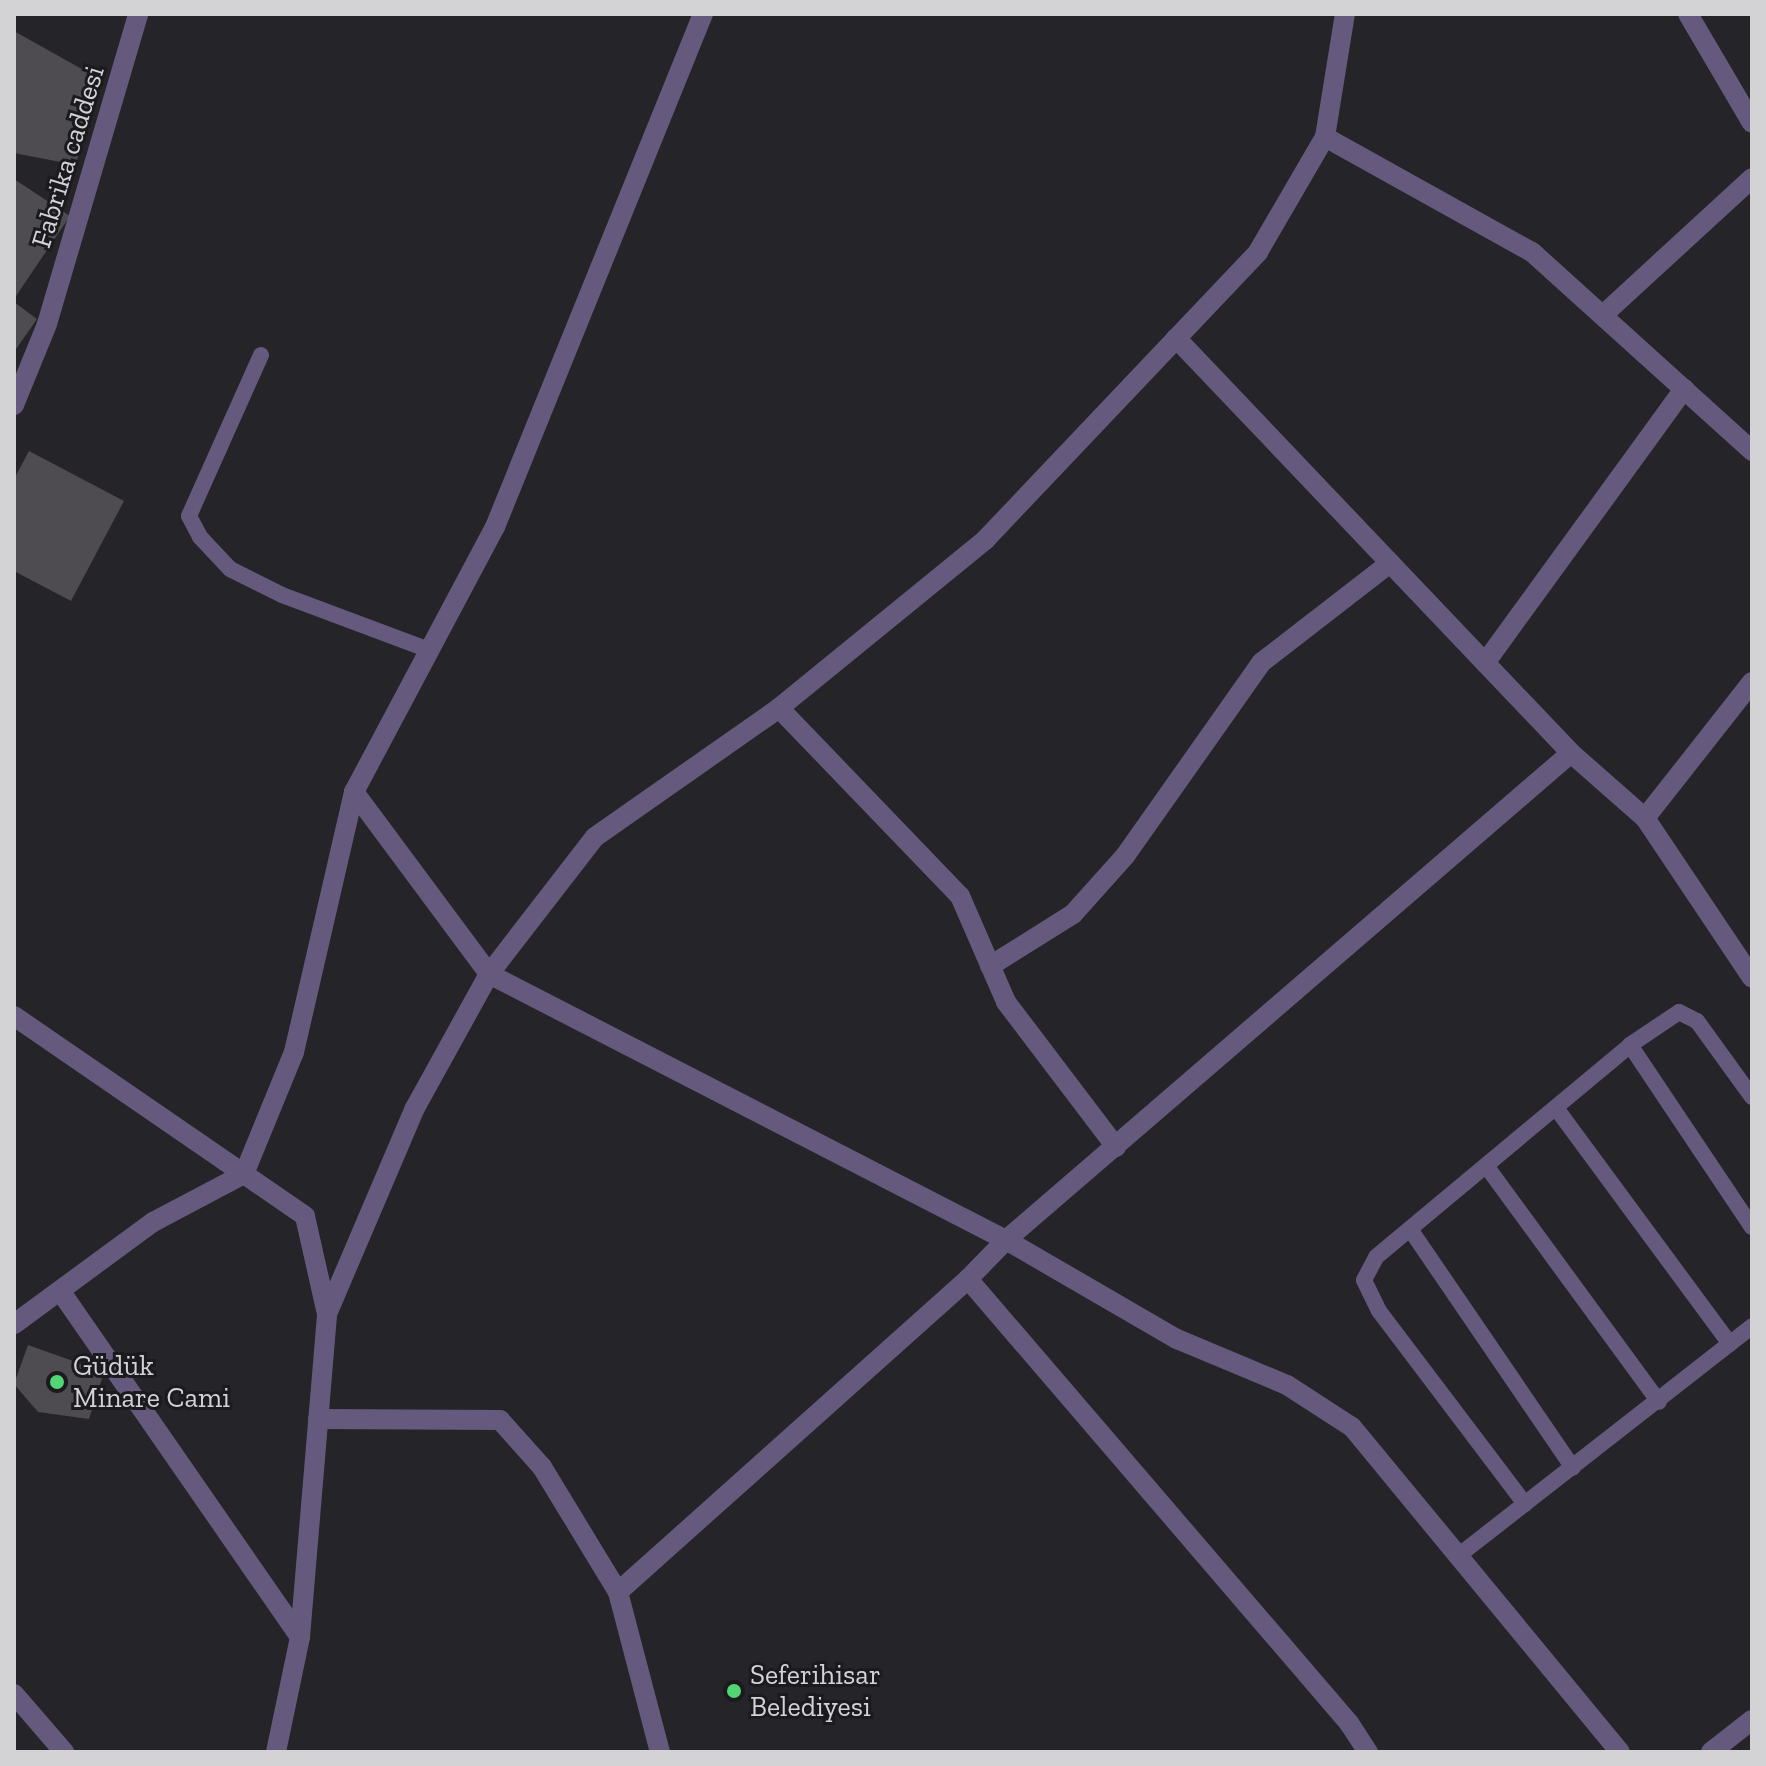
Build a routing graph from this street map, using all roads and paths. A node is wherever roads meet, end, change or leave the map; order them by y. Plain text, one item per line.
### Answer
1 (138, 14) edge
2 (703, 14) edge
3 (1345, 14) edge
4 (1688, 14) edge
5 (1752, 123) edge
6 (1325, 137) junction
7 (1752, 178) edge
8 (1603, 315) junction
9 (1176, 338) junction
10 (261, 355) dead end
11 (1684, 389) junction
12 (14, 405) edge
13 (1752, 451) edge
14 (1390, 563) junction
15 (429, 650) junction
16 (1485, 663) junction
17 (1752, 682) edge
18 (779, 708) junction
19 (1571, 753) junction
20 (354, 792) junction
21 (1645, 818) junction
22 (990, 966) junction
23 (489, 974) junction
24 (1752, 978) edge
25 (14, 1016) edge
26 (1630, 1045) junction
27 (1752, 1097) edge
28 (1556, 1108) junction
29 (1116, 1147) junction
30 (1487, 1167) junction
31 (244, 1174) junction
32 (1752, 1227) edge
33 (1410, 1229) junction
34 (1006, 1240) junction
35 (968, 1279) junction
36 (61, 1292) junction
37 (327, 1314) junction
38 (14, 1324) edge
39 (1752, 1326) edge
40 (1730, 1344) junction
41 (1659, 1402) junction
42 (318, 1419) junction
43 (1573, 1468) junction
44 (1525, 1504) junction
45 (1458, 1556) junction
46 (618, 1592) junction
47 (300, 1637) junction
48 (14, 1694) edge
49 (1752, 1720) edge
50 (64, 1752) edge
51 (276, 1752) edge
52 (660, 1752) edge
53 (1368, 1752) edge
54 (1620, 1752) edge
55 (1711, 1752) edge

1 - 12 street, Fabrika caddesi
2 - 15 street
3 - 6 street
4 - 5 street
6 - 8 street
6 - 9 street
7 - 8 street
8 - 11 street
9 - 14 street
9 - 18 street
10 - 15 lane
11 - 13 street
11 - 16 street
14 - 16 street
14 - 22 street
15 - 20 street
16 - 19 street
17 - 21 street
18 - 22 street
18 - 23 street
19 - 21 street
19 - 29 street
20 - 23 street
20 - 31 street
21 - 24 street
22 - 29 street
23 - 34 street
23 - 37 street
25 - 31 street
26 - 27 lane
26 - 28 lane
26 - 32 lane
28 - 30 lane
28 - 40 lane
29 - 34 street
30 - 33 lane
30 - 41 lane
31 - 36 street
31 - 37 street
33 - 43 lane
33 - 44 lane
34 - 35 street
34 - 45 street
35 - 46 street
35 - 53 street
36 - 38 street
36 - 47 street
37 - 42 street
39 - 40 lane
40 - 41 lane
41 - 43 lane
42 - 46 street
42 - 47 street
43 - 44 lane
44 - 45 lane
45 - 54 street
46 - 52 street
47 - 51 street
48 - 50 street
49 - 55 street

